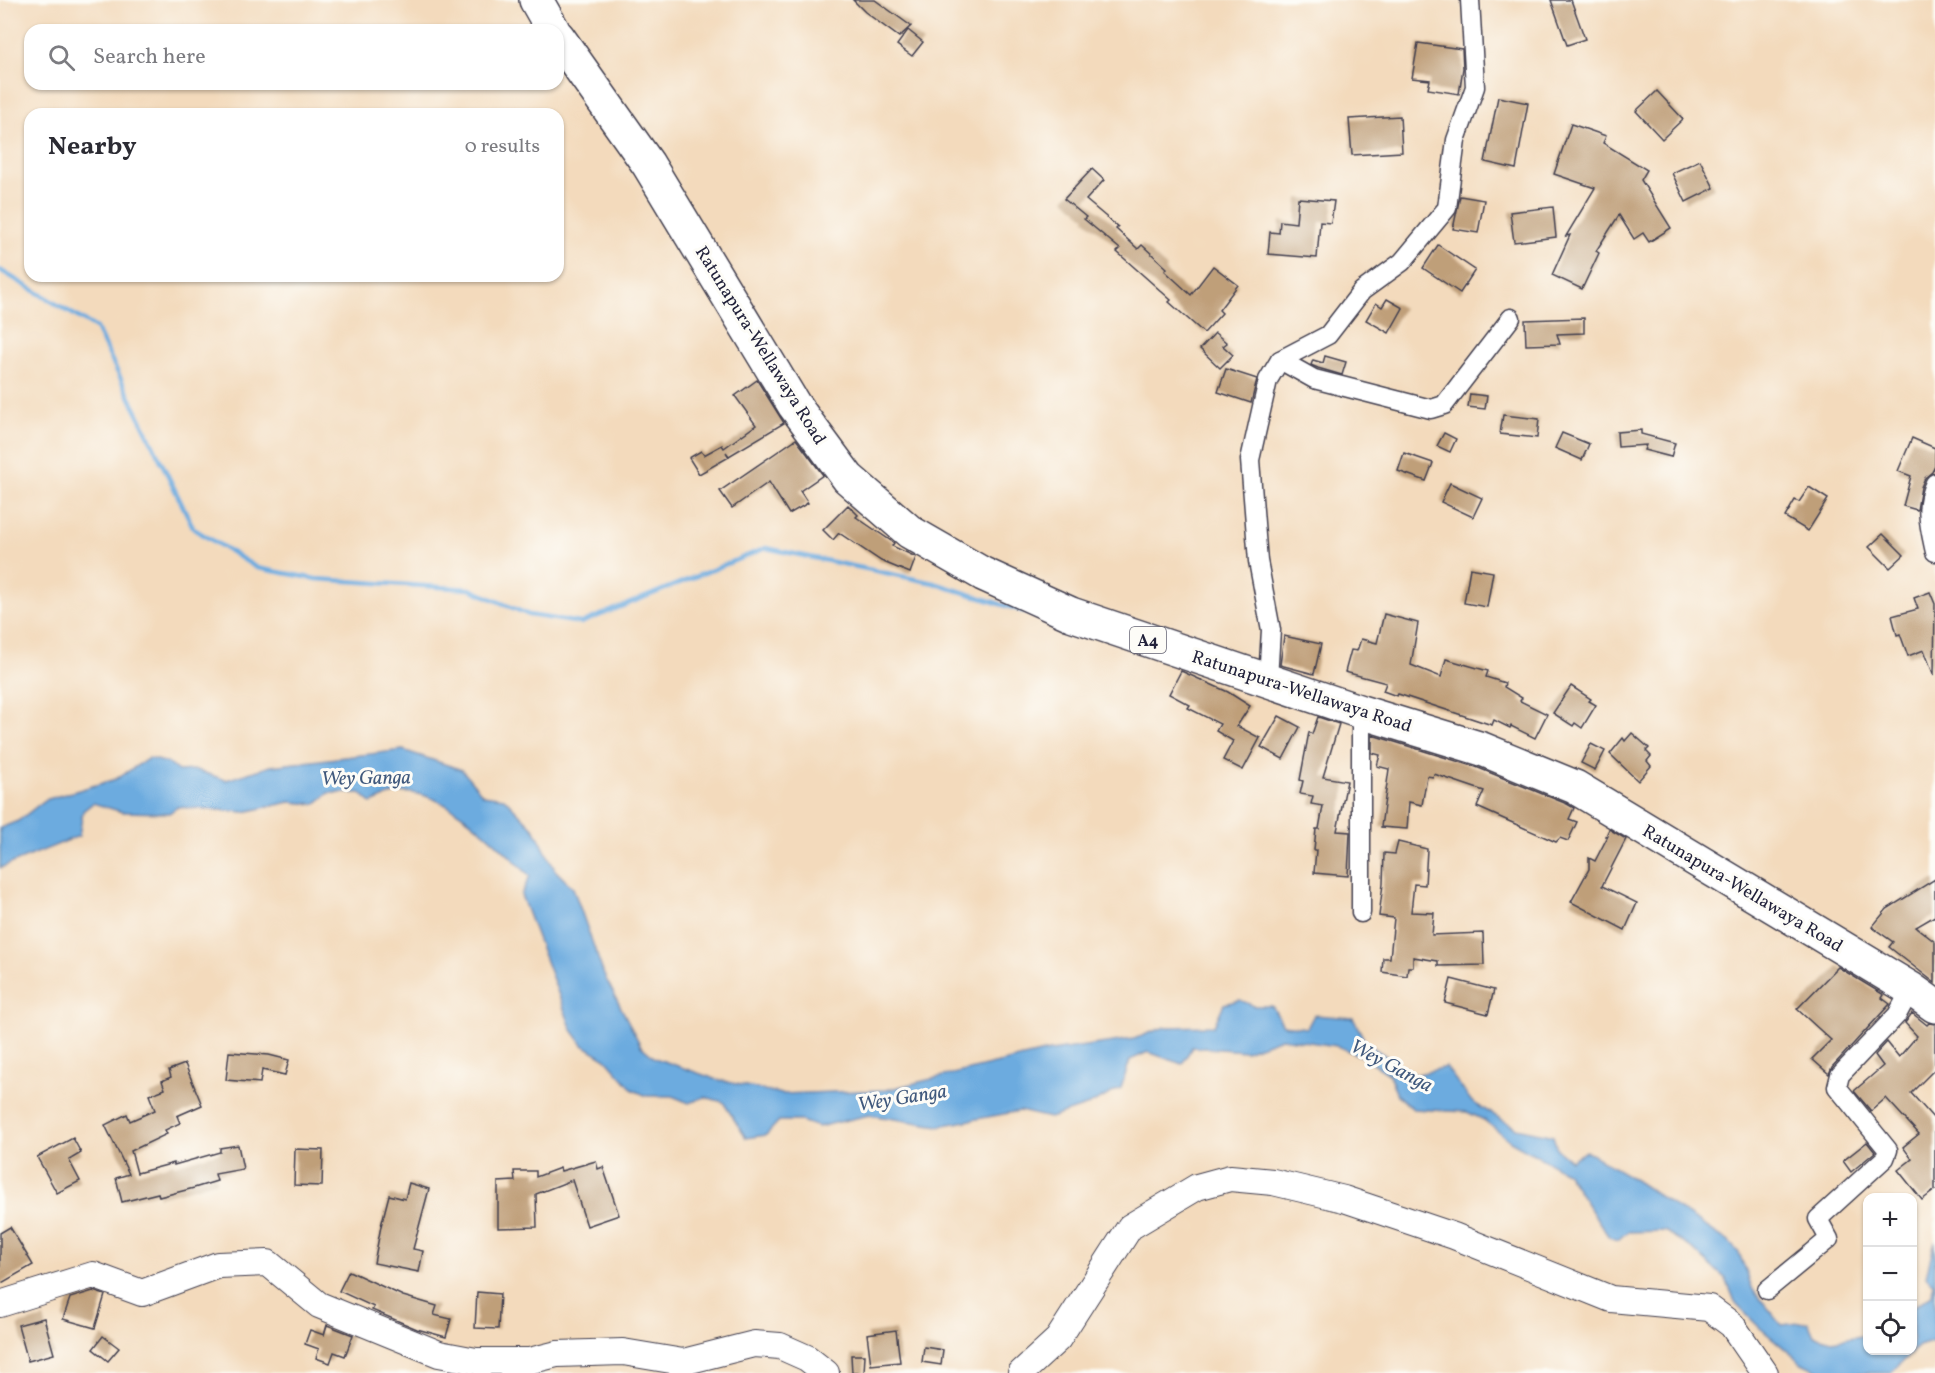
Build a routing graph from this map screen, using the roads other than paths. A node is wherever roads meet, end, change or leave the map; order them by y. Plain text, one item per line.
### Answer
1 (536, 0) edge
2 (1470, 0) edge
3 (550, 24) edge
4 (564, 46) edge
5 (1511, 318) dead end
6 (1280, 360) junction
7 (1935, 483) edge
8 (1935, 552) edge
9 (1268, 679) junction
10 (1361, 712) junction
11 (1361, 913) dead end
12 (1923, 997) edge
13 (1767, 1290) dead end
14 (0, 1304) edge
15 (826, 1373) edge
16 (1021, 1373) edge
17 (1765, 1373) edge

1 - 3 highway
2 - 6 street
4 - 9 highway, Ratunapura-Wellawaya Road / A4
5 - 6 street
6 - 9 street
7 - 8 street
9 - 10 highway, Ratunapura-Wellawaya Road / A4
10 - 11 street
10 - 12 highway, Ratunapura-Wellawaya Road / A4
12 - 13 street
14 - 15 street
16 - 17 street

